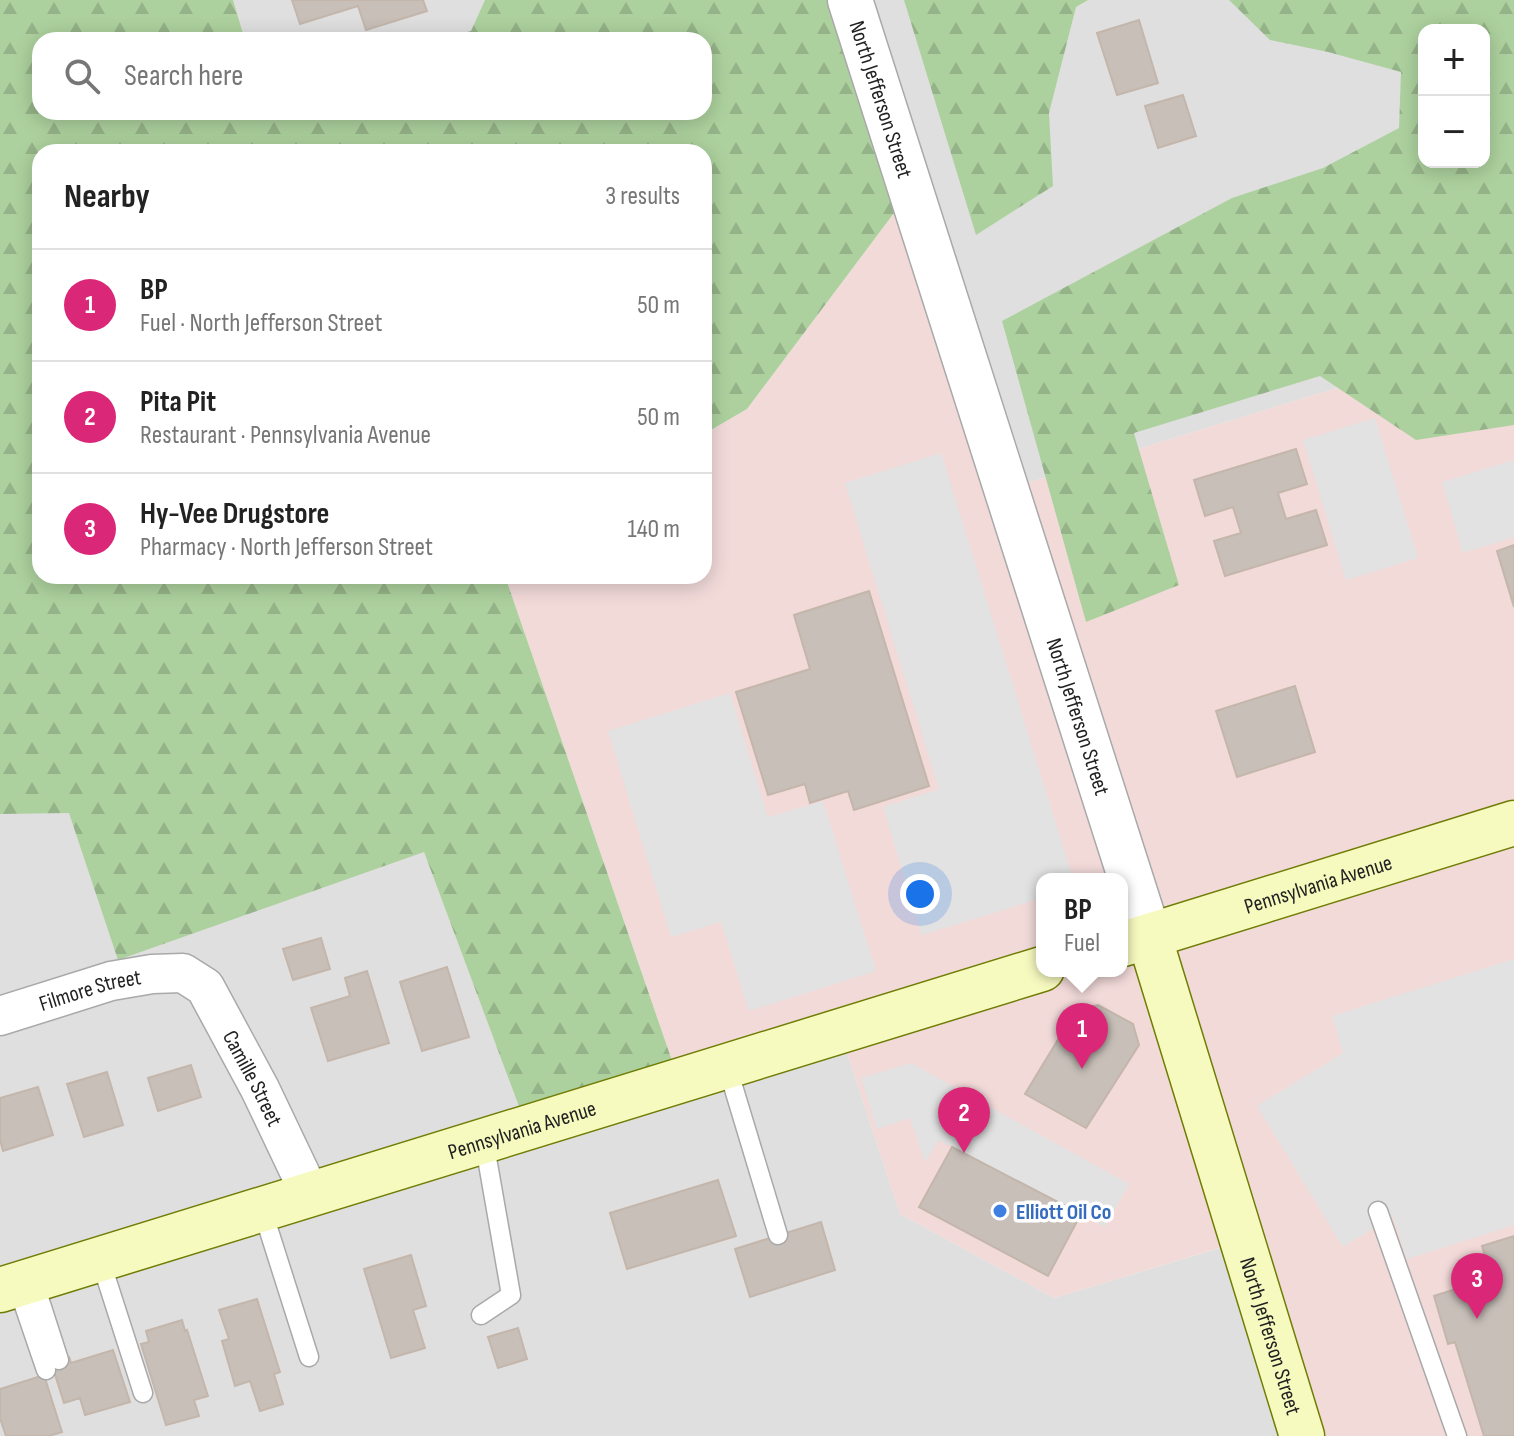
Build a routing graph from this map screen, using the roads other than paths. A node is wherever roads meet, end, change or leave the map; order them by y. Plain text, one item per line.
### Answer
1 (850, 0) edge
2 (1514, 823) edge
3 (1116, 873) edge
4 (1128, 914) edge
5 (1136, 940) edge
6 (1036, 971) edge
7 (183, 973) joint
8 (0, 1016) edge
9 (727, 1066) junction
10 (484, 1141) junction
11 (310, 1194) junction
12 (262, 1209) junction
13 (1378, 1211) dead end
14 (778, 1235) dead end
15 (100, 1259) junction
16 (17, 1285) edge
17 (481, 1315) dead end
18 (309, 1357) dead end
19 (52, 1365) dead end
20 (143, 1393) dead end
21 (1302, 1436) edge
22 (1457, 1436) edge

1 - 3 street, North Jefferson Street
2 - 5 main road, Pennsylvania Avenue
4 - 5 street, North Jefferson Street
5 - 21 main road, North Jefferson Street
6 - 9 main road, Pennsylvania Avenue
7 - 8 street, Filmore Street
7 - 11 street, Camille Street
9 - 10 main road, Pennsylvania Avenue
9 - 14 lane
10 - 11 main road, Pennsylvania Avenue
10 - 17 lane
11 - 12 main road, Pennsylvania Avenue
12 - 15 main road, Pennsylvania Avenue
12 - 18 lane
13 - 22 lane
15 - 16 main road, Pennsylvania Avenue
15 - 20 lane
16 - 19 lane

